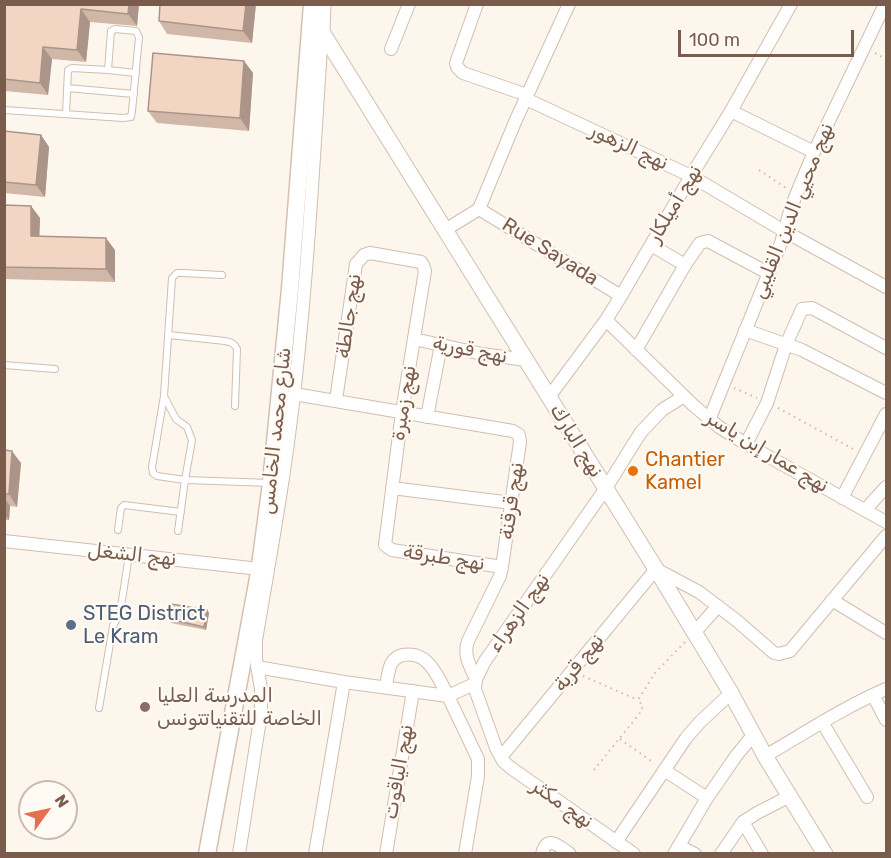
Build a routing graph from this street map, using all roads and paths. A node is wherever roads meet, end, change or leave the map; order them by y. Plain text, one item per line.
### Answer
1 (312, 4) edge
2 (323, 4) edge
3 (409, 4) edge
4 (477, 4) edge
5 (569, 4) edge
6 (791, 4) edge
7 (885, 4) edge
8 (322, 32) junction
9 (391, 49) dead end
10 (108, 70) junction
11 (136, 73) junction
12 (66, 88) junction
13 (134, 94) junction
14 (526, 97) junction
15 (4, 110) edge
16 (731, 111) junction
17 (66, 114) junction
18 (814, 152) junction
19 (759, 170) dead end
20 (691, 176) junction
21 (796, 195) junction
22 (479, 208) junction
23 (445, 230) junction
24 (784, 231) junction
25 (651, 245) junction
26 (419, 261) joint
27 (685, 265) junction
28 (768, 273) junction
29 (222, 275) dead end
30 (886, 287) edge
31 (621, 296) junction
32 (606, 320) junction
33 (745, 330) junction
34 (169, 335) junction
35 (414, 339) junction
36 (441, 345) junction
37 (786, 345) junction
38 (886, 348) edge
39 (636, 350) junction
40 (526, 360) junction
41 (4, 365) edge
42 (55, 369) dead end
43 (724, 384) junction
44 (886, 393) edge
45 (294, 394) junction
46 (164, 396) junction
47 (684, 396) junction
48 (549, 397) junction
49 (336, 400) junction
50 (767, 403) junction
51 (234, 406) dead end
52 (402, 412) junction
53 (886, 414) edge
54 (427, 417) junction
55 (709, 420) junction
56 (746, 444) junction
57 (865, 455) junction
58 (186, 480) junction
59 (271, 483) junction
60 (886, 487) edge
61 (392, 488) junction
62 (606, 488) junction
63 (842, 498) junction
64 (512, 503) junction
65 (865, 510) junction
66 (181, 512) junction
67 (886, 522) edge
68 (118, 530) dead end
69 (178, 531) dead end
70 (886, 536) edge
71 (4, 541) edge
72 (387, 547) joint
73 (129, 555) junction
74 (502, 567) junction
75 (260, 569) junction
76 (656, 569) junction
77 (832, 600) junction
78 (718, 606) junction
79 (694, 633) junction
80 (886, 633) edge
81 (258, 667) junction
82 (572, 671) junction
83 (475, 681) junction
84 (344, 682) junction
85 (386, 687) junction
86 (886, 689) edge
87 (413, 691) junction
88 (731, 693) junction
89 (873, 695) junction
90 (448, 696) junction
91 (638, 700) junction
92 (99, 708) dead end
93 (886, 720) edge
94 (822, 722) junction
95 (754, 734) junction
96 (620, 739) junction
97 (499, 753) junction
98 (765, 756) junction
99 (478, 759) junction
100 (594, 770) dead end
101 (664, 770) junction
102 (790, 796) junction
103 (867, 797) dead end
104 (707, 798) junction
105 (743, 822) junction
106 (616, 842) junction
107 (677, 850) edge
108 (207, 854) edge
109 (239, 854) edge
110 (315, 854) edge
111 (386, 854) edge
112 (465, 854) edge
113 (542, 854) edge
114 (570, 854) edge
115 (634, 854) edge
116 (694, 854) edge
117 (721, 854) edge
118 (762, 854) edge
119 (825, 854) edge

1 - 59 main road, شارع محمد الخامس
2 - 8 street
3 - 9 street
4 - 14 street, نهج الزهور
5 - 14 street
6 - 16 street, نهج أميلكار
7 - 18 street, نهج محيي الدين القليبي
8 - 23 street, نهج البارك
8 - 45 street
10 - 11 lane
10 - 11 lane
10 - 12 lane
11 - 13 lane
12 - 13 lane
12 - 17 lane
13 - 17 lane
14 - 20 street, نهج الزهور
14 - 22 street
15 - 17 lane
16 - 18 street
16 - 20 street, نهج أميلكار
18 - 21 street, نهج محيي الدين القليبي
19 - 21 path
20 - 24 street, نهج الزهور
20 - 25 street, نهج أميلكار
21 - 24 street, نهج محيي الدين القليبي
22 - 23 street
22 - 31 street, Rue Sayada
23 - 40 street, نهج البارك
24 - 28 street, نهج محيي الدين القليبي
24 - 30 street, نهج الزهور
25 - 27 street
25 - 31 street, نهج أميلكار
26 - 35 street, نهج زمبرة
26 - 49 street, نهج جالطة
27 - 28 street
27 - 39 street
28 - 33 street, نهج محيي الدين القليبي
29 - 34 lane
31 - 32 street, نهج أميلكار
32 - 39 street, نهج عمار إبن ياسر
32 - 48 street, نهج أميلكار
33 - 37 street
33 - 43 street, نهج محيي الدين القليبي
34 - 46 lane
34 - 51 lane
35 - 36 street, نهج قورية
35 - 52 street, نهج زمبرة
36 - 40 street, نهج قورية
36 - 54 street
37 - 38 street
37 - 44 street
37 - 50 street
39 - 47 street, نهج عمار إبن ياسر
40 - 48 street, نهج البارك
41 - 42 lane
43 - 50 path
43 - 55 street, نهج محيي الدين القليبي
45 - 49 street
45 - 81 street
46 - 58 lane
46 - 58 lane
47 - 55 street, نهج عمار إبن ياسر
47 - 62 street, نهج الزهراء
48 - 62 street, نهج البارك
49 - 52 street
50 - 56 street
50 - 57 path
52 - 54 street
52 - 61 street, نهج زمبرة
53 - 57 street
54 - 64 street, نهج قرقنة
55 - 56 street, نهج عمار إبن ياسر
56 - 63 street, نهج عمار إبن ياسر
57 - 63 street
58 - 59 lane
58 - 66 lane
59 - 75 main road, شارع محمد الخامس
60 - 65 street
61 - 64 street
61 - 72 street, نهج زمبرة
62 - 76 street, نهج البارك
62 - 83 street, نهج الزهراء
63 - 65 street, نهج عمار إبن ياسر
64 - 74 street, نهج قرقنة
65 - 67 street, نهج عمار إبن ياسر
66 - 68 lane
66 - 69 lane
70 - 77 street
71 - 73 street, نهج الشغل
72 - 74 street, نهج طبرقة
73 - 75 street, نهج الشغل
73 - 92 lane
74 - 83 street, نهج قرقنة
75 - 108 main road, شارع محمد الخامس
76 - 78 street
76 - 79 street, نهج البارك
76 - 82 street, نهج قربة
77 - 78 street
77 - 80 street
78 - 79 street
79 - 88 street, نهج البارك
79 - 91 path
81 - 84 street
81 - 109 street
82 - 91 path
82 - 97 street, نهج قربة
83 - 90 street
83 - 97 street
84 - 85 street
84 - 110 street
85 - 87 street
85 - 90 street
86 - 89 street
87 - 90 street
87 - 111 street, نهج الياقوت
88 - 95 street, نهج البارك
88 - 101 street
89 - 93 street
89 - 94 street
90 - 99 street
91 - 96 path
94 - 98 street
94 - 103 street
95 - 98 street, نهج البارك
95 - 104 street
96 - 100 path
96 - 101 path
97 - 99 street, نهج قربة
97 - 106 street, نهج مكثر
98 - 102 street, نهج البارك
99 - 112 street
101 - 104 street
101 - 106 street
102 - 105 street
102 - 119 street, نهج البارك
104 - 107 street
105 - 117 street
105 - 118 street
106 - 115 street, نهج مكثر
107 - 116 street
113 - 114 street

